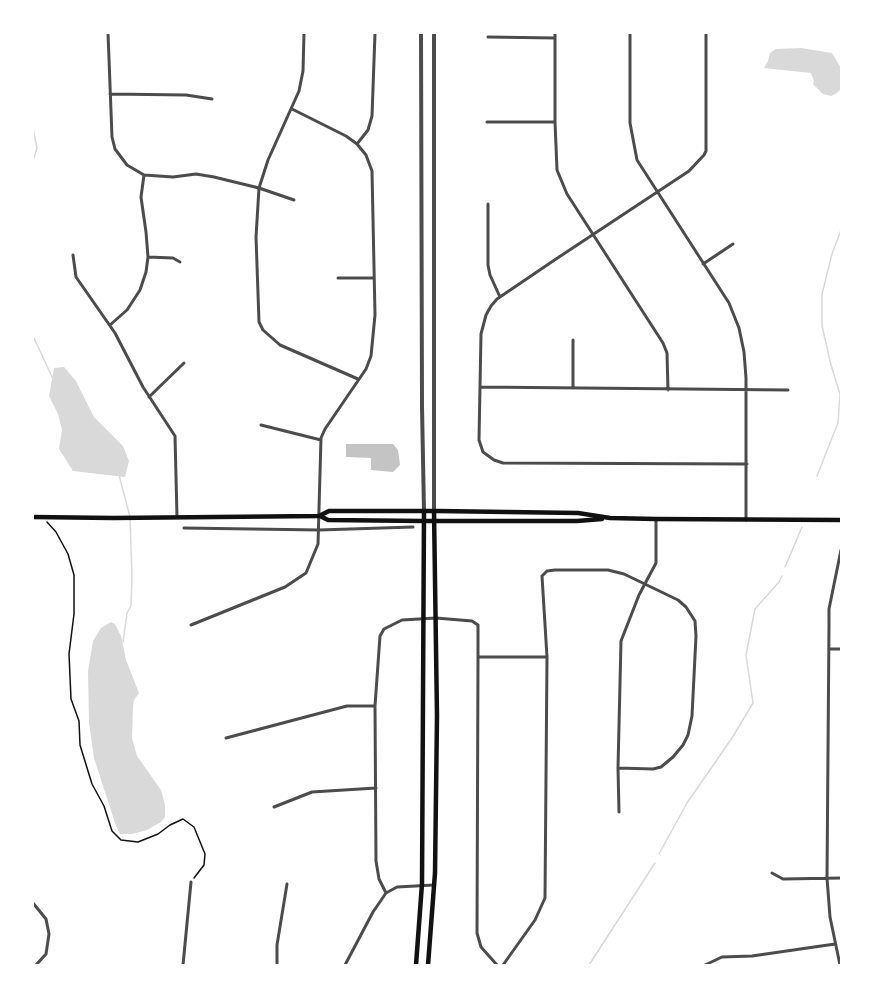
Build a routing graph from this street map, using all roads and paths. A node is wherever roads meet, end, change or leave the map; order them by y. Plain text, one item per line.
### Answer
1 (108, 33) edge
2 (304, 33) edge
3 (375, 33) edge
4 (421, 33) edge
5 (434, 33) edge
6 (630, 33) edge
7 (706, 33) edge
8 (555, 35) edge
9 (488, 37) dead end
10 (110, 94) junction
11 (213, 99) dead end
12 (292, 109) junction
13 (487, 122) dead end
14 (555, 122) junction
15 (357, 144) junction
16 (144, 175) junction
17 (259, 188) junction
18 (656, 193) junction
19 (294, 200) dead end
20 (488, 204) dead end
21 (594, 234) junction
22 (733, 244) dead end
23 (73, 255) dead end
24 (148, 257) junction
25 (180, 262) dead end
26 (703, 264) junction
27 (338, 278) dead end
28 (374, 278) junction
29 (500, 297) junction
30 (110, 325) junction
31 (573, 340) dead end
32 (184, 363) dead end
33 (359, 380) junction
34 (480, 387) junction
35 (573, 388) junction
36 (668, 390) junction
37 (746, 390) junction
38 (788, 390) dead end
39 (149, 397) junction
40 (261, 425) dead end
41 (321, 440) junction
42 (747, 464) junction
43 (424, 511) junction
44 (434, 511) junction
45 (320, 516) junction
46 (33, 517) edge
47 (42, 517) junction
48 (177, 517) junction
49 (610, 518) junction
50 (656, 519) junction
51 (434, 520) junction
52 (746, 520) junction
53 (841, 520) edge
54 (424, 521) junction
55 (413, 527) dead end
56 (184, 528) dead end
57 (319, 530) junction
58 (841, 550) edge
59 (534, 575) dead end
60 (542, 576) junction
61 (646, 583) junction
62 (436, 618) junction
63 (424, 619) junction
64 (190, 625) dead end
65 (829, 649) junction
66 (841, 649) edge
67 (478, 657) junction
68 (547, 657) junction
69 (375, 706) junction
70 (226, 738) dead end
71 (618, 768) junction
72 (376, 788) junction
73 (274, 807) dead end
74 (619, 812) dead end
75 (772, 873) dead end
76 (827, 878) junction
77 (841, 878) edge
78 (191, 882) joint
79 (287, 884) dead end
80 (422, 884) junction
81 (434, 885) junction
82 (386, 893) junction
83 (33, 903) edge
84 (835, 944) junction
85 (36, 965) edge
86 (183, 965) edge
87 (277, 965) edge
88 (345, 965) edge
89 (416, 965) edge
90 (428, 965) edge
91 (497, 965) edge
92 (503, 965) edge
93 (705, 965) edge
94 (840, 965) edge

1 - 10 street
2 - 12 street
3 - 15 street
4 - 43 street
5 - 44 street
6 - 18 street
7 - 18 street
8 - 9 street
8 - 14 street
10 - 11 street
10 - 16 street
12 - 15 street
12 - 17 street
13 - 14 street
14 - 21 street
15 - 28 street
16 - 17 street
16 - 24 street
17 - 19 street
17 - 33 street
18 - 21 street
18 - 26 street
20 - 29 street
21 - 29 street
21 - 36 street
22 - 26 street
23 - 30 street
24 - 25 street
24 - 30 street
26 - 37 street
27 - 28 street
28 - 33 street
29 - 34 street
30 - 39 street
31 - 35 street
32 - 39 street
33 - 41 street
34 - 35 street
34 - 42 street
35 - 36 street
36 - 37 street
37 - 38 street
37 - 42 street
39 - 48 street
40 - 41 street
41 - 45 street
42 - 52 street
43 - 44 main road
43 - 45 main road
43 - 54 main road
44 - 49 main road
44 - 51 main road
45 - 48 main road
45 - 54 main road
45 - 57 street
46 - 47 main road
47 - 48 main road
47 - 78 path
49 - 50 main road
49 - 51 main road
50 - 52 main road
50 - 61 street
51 - 54 main road
51 - 62 main road
52 - 53 main road
54 - 63 main road
55 - 57 street
56 - 57 street
57 - 64 street
58 - 65 street
59 - 60 street
60 - 61 street
60 - 68 street
61 - 71 street
61 - 71 street
62 - 63 street
62 - 67 street
62 - 81 main road
63 - 69 street
63 - 80 main road
65 - 66 street
65 - 76 street
67 - 68 street
67 - 91 street
68 - 92 street
69 - 70 street
69 - 72 street
71 - 74 street
72 - 73 street
72 - 82 street
75 - 76 street
76 - 77 street
76 - 84 street
78 - 86 street
79 - 87 street
80 - 81 street
80 - 82 street
80 - 89 main road
81 - 90 main road
82 - 88 street
83 - 85 street
84 - 93 street
84 - 94 street

